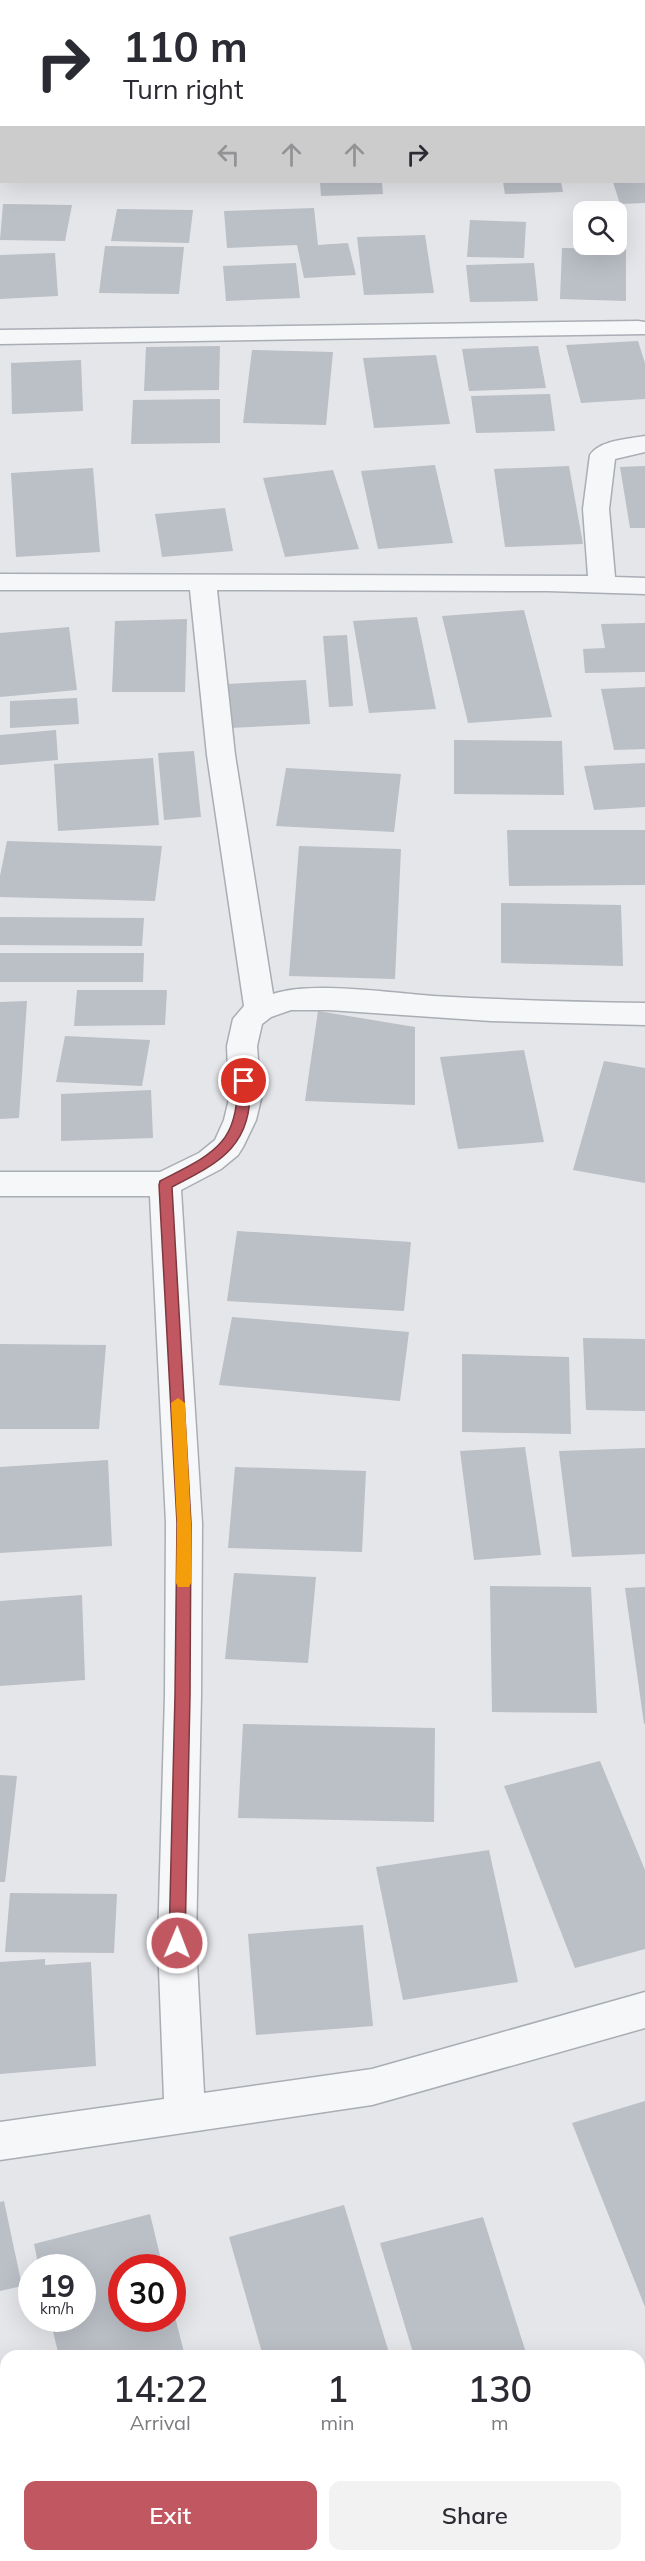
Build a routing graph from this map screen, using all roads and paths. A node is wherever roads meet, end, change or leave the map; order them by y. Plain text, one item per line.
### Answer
1 (638, 328) dead end
2 (0, 336) edge
3 (645, 444) edge
4 (0, 582) edge
5 (203, 583) junction
6 (602, 585) junction
7 (645, 586) edge
8 (260, 1010) junction
9 (645, 1014) edge
10 (0, 1184) edge
11 (165, 1185) junction
12 (645, 2010) edge
13 (185, 2114) junction
14 (0, 2141) edge

1 - 2 street
3 - 6 street
4 - 5 street
5 - 6 street
5 - 8 street
6 - 7 street
8 - 9 street
8 - 11 street
10 - 11 street
11 - 13 street
12 - 13 street
13 - 14 street

